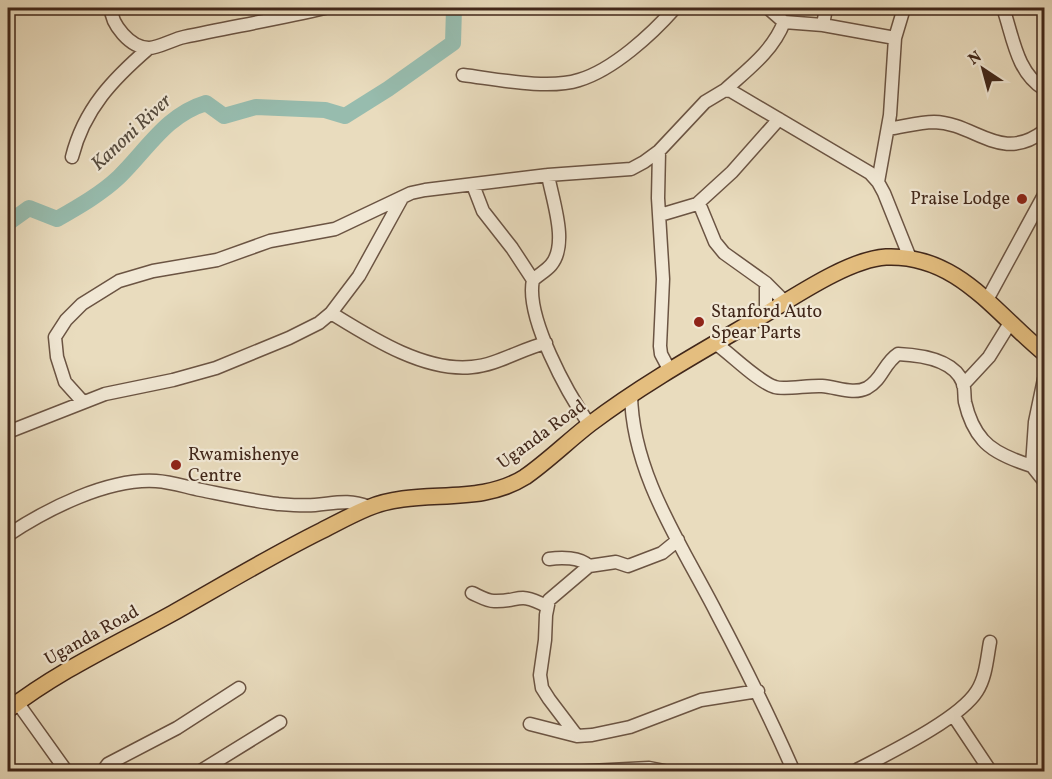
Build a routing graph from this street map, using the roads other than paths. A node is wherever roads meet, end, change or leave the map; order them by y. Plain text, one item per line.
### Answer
1 (111, 8) edge
2 (325, 8) edge
3 (675, 8) edge
4 (768, 8) edge
5 (826, 8) edge
6 (904, 8) edge
7 (1003, 8) edge
8 (784, 22) junction
9 (823, 25) junction
10 (895, 38) junction
11 (149, 48) junction
12 (463, 75) dead end
13 (1044, 88) edge
14 (725, 90) junction
15 (779, 119) junction
16 (888, 129) junction
17 (1044, 131) edge
18 (659, 151) junction
19 (72, 156) dead end
20 (548, 175) junction
21 (878, 182) junction
22 (473, 185) junction
23 (1044, 195) edge
24 (403, 197) junction
25 (697, 204) junction
26 (660, 215) junction
27 (910, 258) junction
28 (533, 280) junction
29 (766, 283) junction
30 (987, 300) junction
31 (785, 302) junction
32 (331, 313) junction
33 (766, 314) junction
34 (1010, 323) junction
35 (546, 343) junction
36 (715, 344) junction
37 (1044, 353) edge
38 (670, 371) junction
39 (1044, 379) edge
40 (963, 385) junction
41 (631, 394) junction
42 (83, 402) junction
43 (590, 424) junction
44 (8, 432) edge
45 (1032, 466) junction
46 (1044, 481) edge
47 (369, 507) junction
48 (8, 535) edge
49 (678, 540) junction
50 (549, 559) dead end
51 (589, 566) junction
52 (472, 593) dead end
53 (547, 609) junction
54 (990, 642) dead end
55 (239, 688) dead end
56 (758, 691) junction
57 (11, 706) edge
58 (953, 716) junction
59 (280, 722) dead end
60 (530, 724) dead end
61 (577, 736) junction
62 (989, 769) dead end
63 (67, 771) edge
64 (102, 771) edge
65 (199, 771) edge
66 (570, 771) edge
67 (669, 771) edge
68 (794, 771) edge
69 (853, 771) edge

1 - 11 street
2 - 11 street
3 - 12 street
4 - 8 street
5 - 9 street
6 - 10 street
7 - 13 street
8 - 9 street
8 - 14 street
9 - 10 street
10 - 16 street
11 - 19 street
14 - 15 street
14 - 18 street
15 - 21 street
15 - 25 street
16 - 17 street
16 - 21 street
18 - 20 street
18 - 26 street
20 - 22 street
20 - 28 street
21 - 27 street
22 - 24 street
22 - 28 street
23 - 30 street
24 - 32 street
24 - 42 street
25 - 26 street
25 - 29 street
26 - 38 street
27 - 30 main road, Uganda Road
27 - 31 main road, Uganda Road
28 - 35 street
29 - 31 street
29 - 33 street
30 - 34 main road, Uganda Road
31 - 33 main road, Uganda Road
32 - 35 street
32 - 42 street
33 - 36 main road, Uganda Road
34 - 37 main road, Uganda Road
34 - 40 street
35 - 43 street
36 - 38 main road, Uganda Road
36 - 40 street
38 - 41 main road, Uganda Road
39 - 45 street
40 - 45 street
41 - 43 main road, Uganda Road
41 - 49 street
42 - 44 street
43 - 47 main road, Uganda Road
45 - 46 street
47 - 48 street
47 - 57 main road, Uganda Road
49 - 51 street
49 - 56 street
50 - 51 street
51 - 53 street
52 - 53 street
53 - 61 street
54 - 58 street
55 - 64 street
56 - 61 street
56 - 68 street
57 - 63 street
58 - 62 street
58 - 69 street
59 - 65 street
60 - 61 street
66 - 67 street

